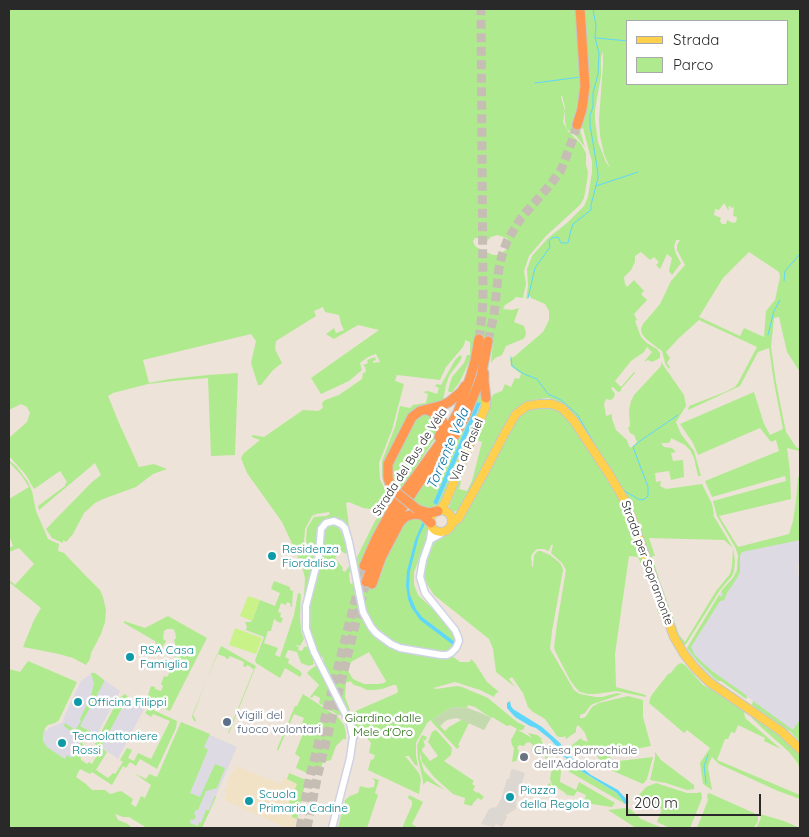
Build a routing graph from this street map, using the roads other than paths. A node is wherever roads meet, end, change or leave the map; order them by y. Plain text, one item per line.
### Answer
1 (580, 9) edge
2 (577, 125) tunnel mouth
3 (479, 339) tunnel mouth
4 (488, 341) tunnel mouth
5 (485, 359) junction
6 (471, 375) junction
7 (486, 398) joint
8 (427, 410) junction
9 (414, 478) junction
10 (420, 512) junction
11 (445, 515) junction
12 (431, 524) junction
13 (444, 532) junction
14 (430, 540) junction
15 (364, 566) tunnel mouth
16 (800, 749) edge
17 (332, 828) edge

1 - 2 highway
3 - 6 highway, Strada del Bus de Véla
4 - 5 highway, Strada del Bus de Véla
5 - 7 highway
5 - 10 highway, Strada del Bus de Véla
6 - 8 highway
6 - 9 highway, Strada del Bus de Véla
7 - 11 main road, Via al Pasiel
8 - 9 highway
8 - 10 highway, bridge
9 - 15 highway, Strada del Bus de Véla
10 - 11 highway
10 - 12 highway
11 - 12 main road
11 - 13 main road
11 - 16 main road, Strada per Sopramonte
12 - 13 main road
12 - 14 street
13 - 14 street
14 - 17 street

